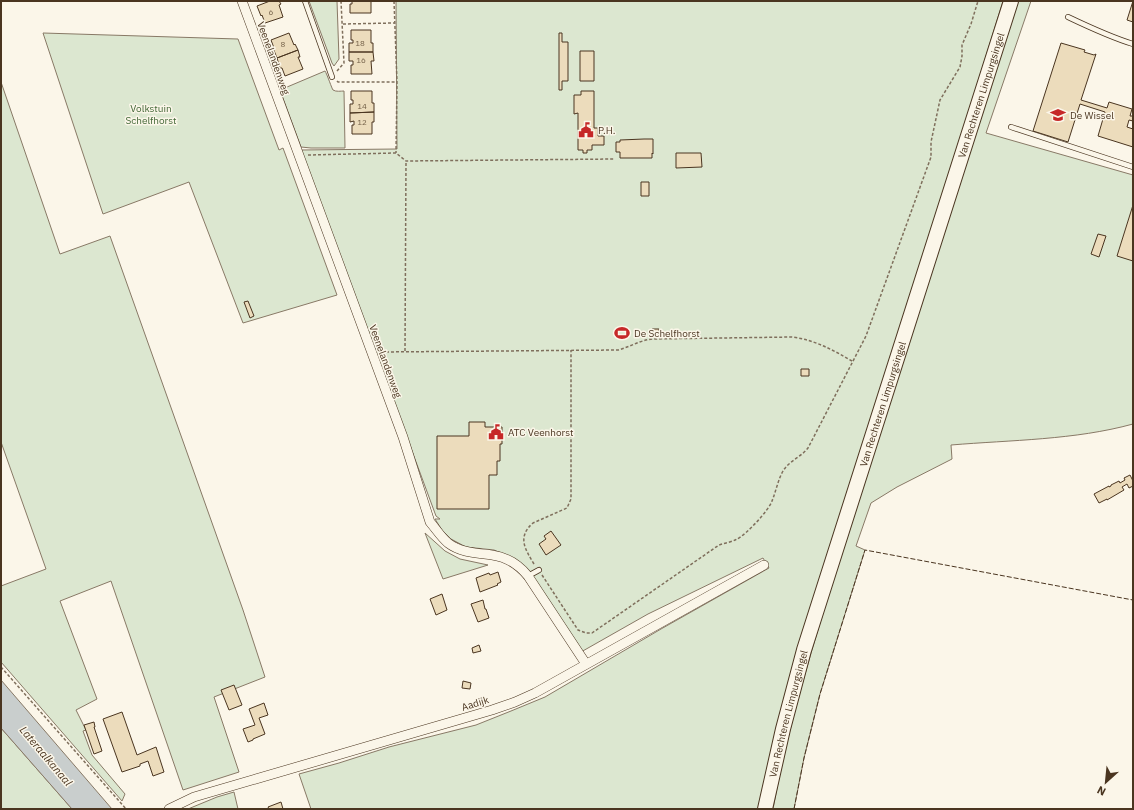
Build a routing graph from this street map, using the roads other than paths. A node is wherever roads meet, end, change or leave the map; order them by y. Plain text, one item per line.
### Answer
1 (242, 1) edge
2 (305, 1) edge
3 (1011, 1) edge
4 (1068, 17) dead end
5 (1133, 44) edge
6 (332, 77) road end
7 (1010, 127) dead end
8 (1133, 166) edge
9 (764, 565) dead end
10 (538, 570) road end
11 (528, 576) junction
12 (586, 664) junction
13 (169, 809) edge
14 (765, 809) edge

1 - 11 street, Veenelandenweg
2 - 6 lane
3 - 14 main road, Van Rechteren Limpurgsingel
4 - 5 lane
7 - 8 lane
9 - 12 street, Aadijk
10 - 11 lane
11 - 12 street, Veenelandenweg
12 - 13 street, Aadijk

